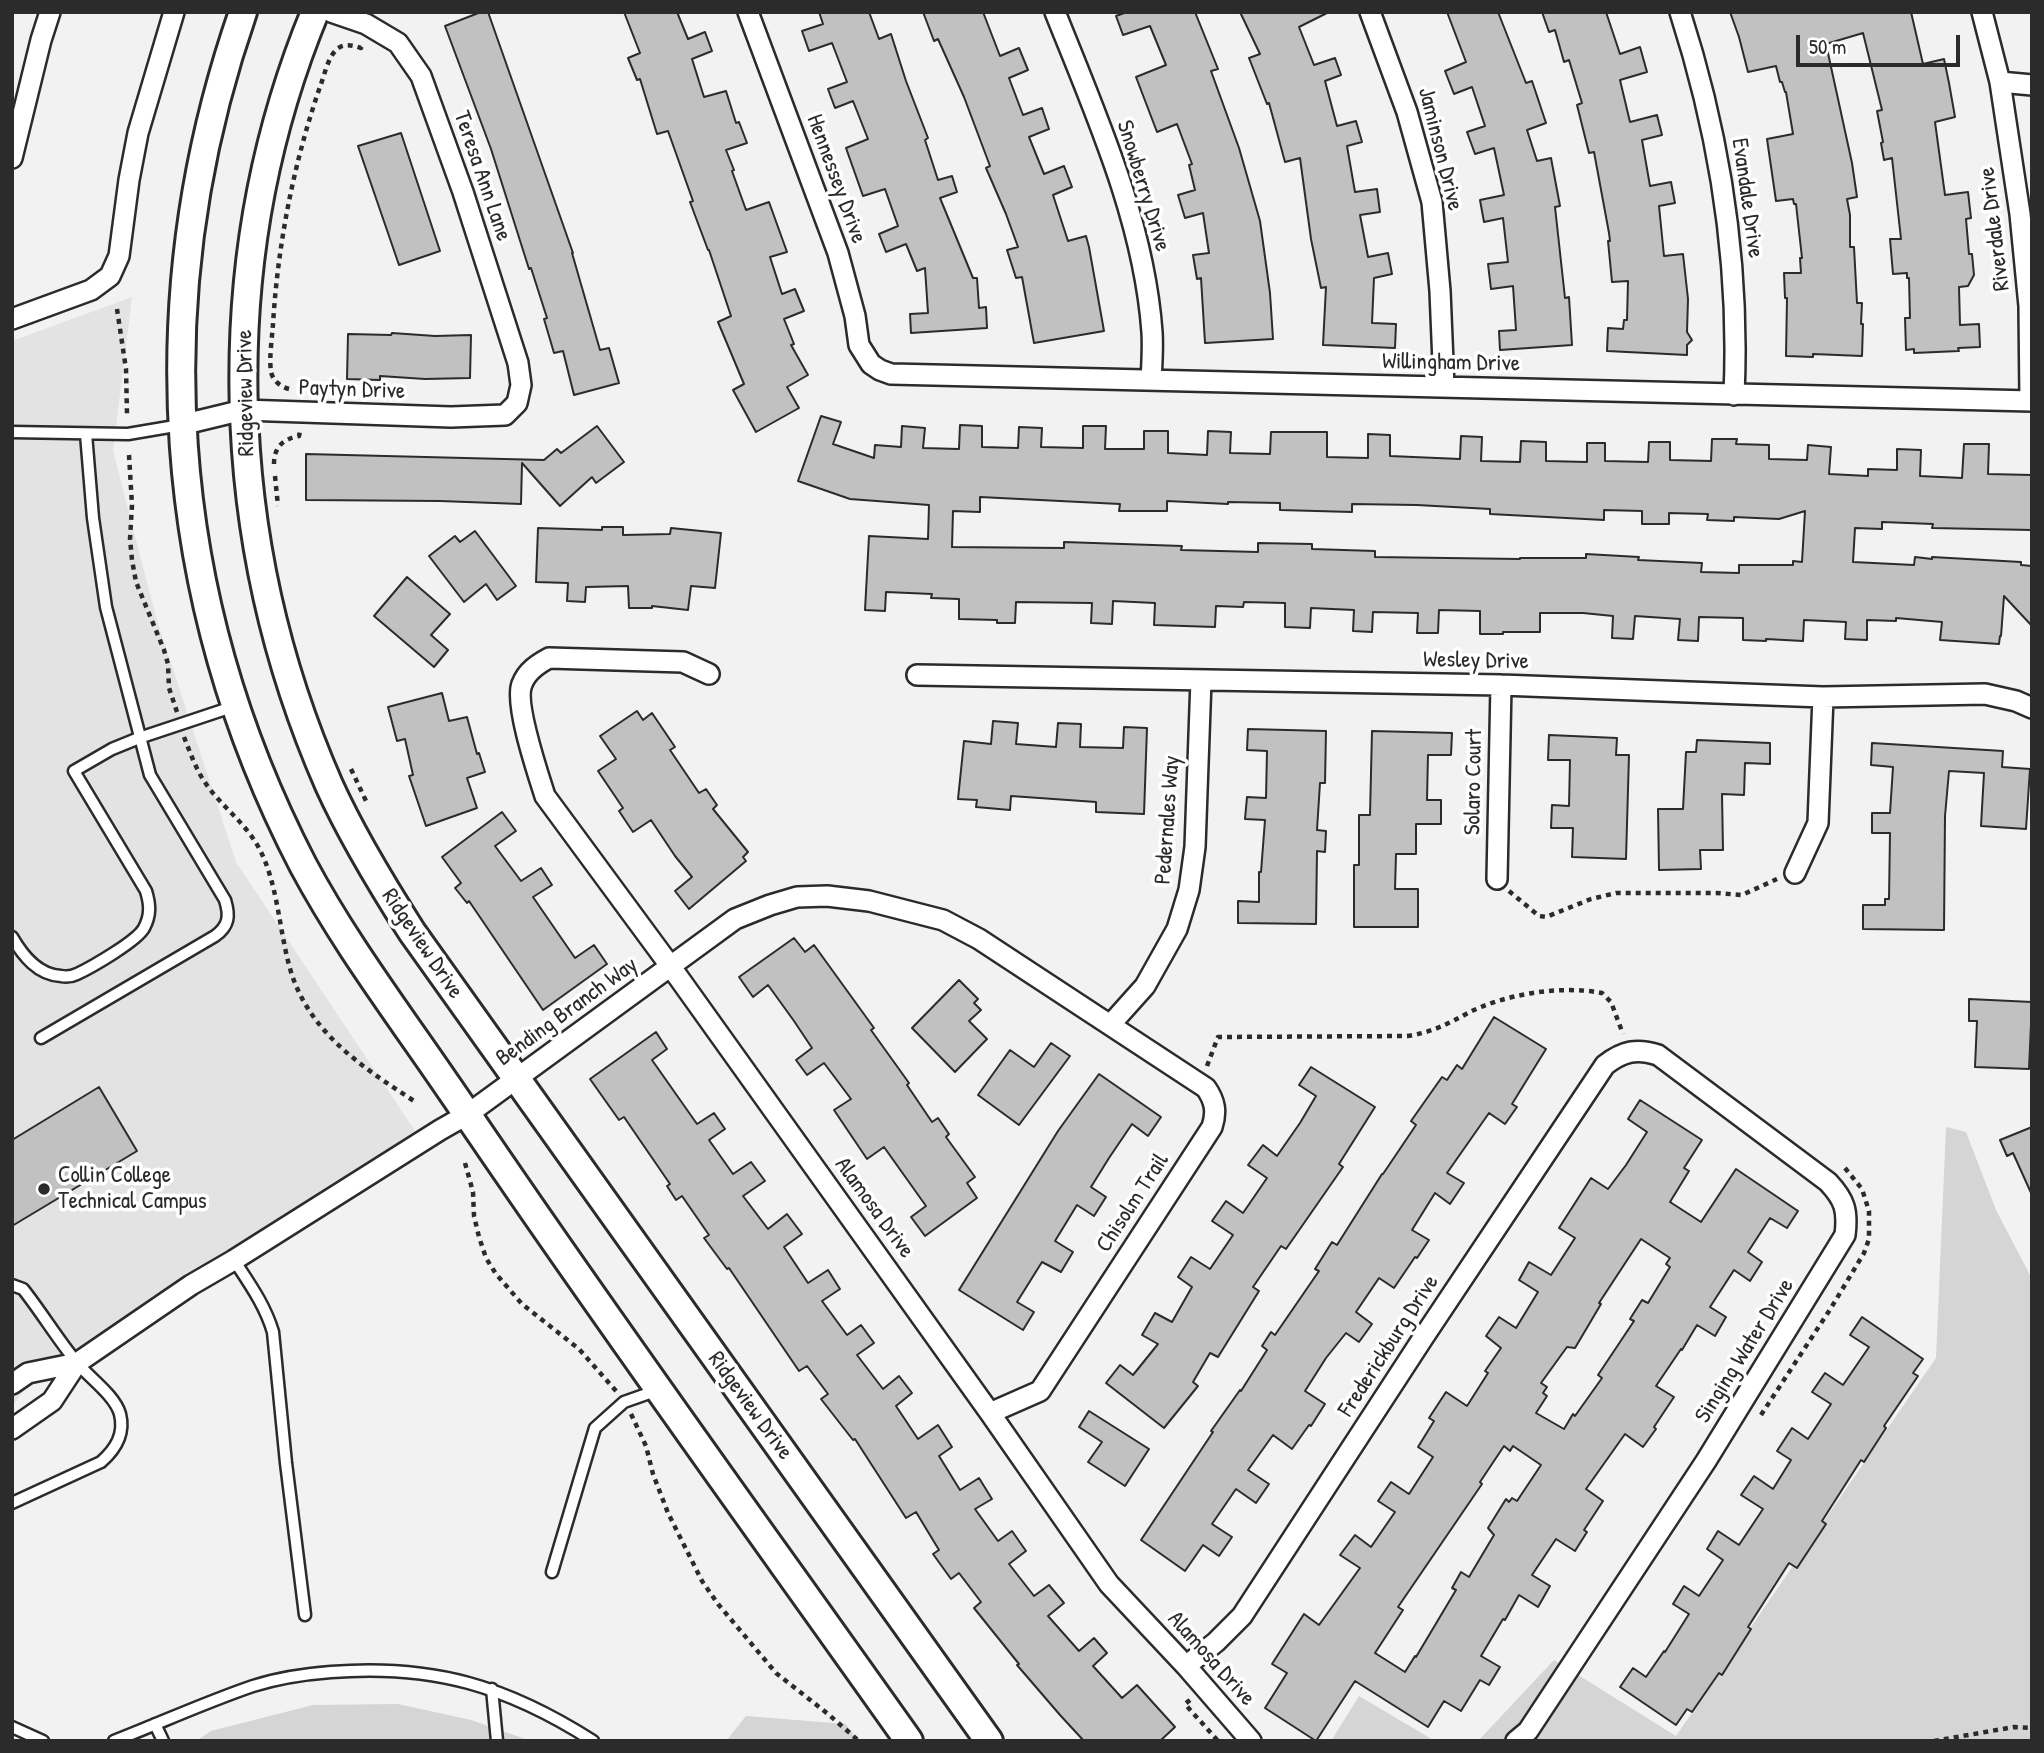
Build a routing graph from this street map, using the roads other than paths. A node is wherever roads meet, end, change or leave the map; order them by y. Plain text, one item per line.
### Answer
1 (50, 12) edge
2 (174, 12) edge
3 (243, 12) edge
4 (315, 12) edge
5 (331, 12) edge
6 (748, 12) edge
7 (1055, 12) edge
8 (1370, 12) edge
9 (1680, 12) edge
10 (1982, 12) edge
11 (2000, 82) junction
12 (2032, 85) edge
13 (12, 158) edge
14 (12, 319) edge
15 (871, 364) joint
16 (1152, 380) junction
17 (1444, 387) junction
18 (1734, 395) junction
19 (2031, 400) edge
20 (517, 402) joint
21 (243, 411) junction
22 (181, 425) junction
23 (12, 432) edge
24 (86, 434) junction
25 (709, 674) dead end
26 (917, 675) dead end
27 (1201, 680) junction
28 (1501, 685) junction
29 (1823, 697) junction
30 (236, 706) junction
31 (2032, 708) edge
32 (139, 738) junction
33 (1795, 873) road end
34 (1497, 879) road end
35 (12, 937) edge
36 (671, 967) junction
37 (1111, 1024) junction
38 (41, 1038) dead end
39 (1630, 1051) joint
40 (516, 1079) junction
41 (468, 1114) junction
42 (234, 1260) junction
43 (12, 1285) edge
44 (77, 1363) junction
45 (12, 1384) edge
46 (659, 1390) junction
47 (990, 1413) junction
48 (12, 1429) edge
49 (12, 1503) edge
50 (552, 1572) dead end
51 (305, 1615) dead end
52 (1186, 1666) junction
53 (492, 1689) junction
54 (155, 1724) junction
55 (12, 1727) edge
56 (43, 1741) edge
57 (114, 1741) edge
58 (163, 1741) edge
59 (497, 1741) edge
60 (593, 1741) edge
61 (909, 1741) edge
62 (989, 1741) edge
63 (1251, 1741) edge
64 (1516, 1741) edge

1 - 13 street
2 - 14 street
3 - 22 main road
4 - 21 main road, Ridgeview Drive
5 - 20 street, Teresa Ann Lane
6 - 15 street, Hennessey Drive
7 - 16 street, Snowberry Drive
8 - 17 street, Jaminson Drive
9 - 18 street, Evandale Drive
10 - 11 street, Riverdale Drive
11 - 12 street
11 - 19 street, Riverdale Drive
15 - 16 street, Willingham Drive
16 - 17 street, Willingham Drive
17 - 18 street, Willingham Drive
18 - 19 street, Willingham Drive
20 - 21 street, Paytyn Drive
21 - 22 street, Paytyn Drive
21 - 40 main road, Ridgeview Drive
22 - 24 lane
22 - 30 main road
23 - 24 lane
24 - 32 lane
25 - 36 street, Alamosa Drive
26 - 27 street, Wesley Drive
27 - 28 street, Wesley Drive
27 - 37 street, Pedernales Way
28 - 29 street, Wesley Drive
28 - 34 street, Solaro Court
29 - 31 street, Wesley Drive
29 - 33 street
30 - 32 lane
30 - 41 main road
32 - 35 lane
32 - 38 lane
36 - 37 street, Bending Branch Way
36 - 40 street, Bending Branch Way
36 - 47 street, Alamosa Drive
37 - 47 street, Chisolm Trail
39 - 52 street, Frederickburg Drive
39 - 64 street, Singing Water Drive
40 - 41 street, Bending Branch Way
40 - 62 main road, Ridgeview Drive
41 - 42 street, Bending Branch Way
41 - 46 main road
42 - 44 street, Bending Branch Way
42 - 51 lane
43 - 44 lane
44 - 45 street, Bending Branch Way
44 - 48 street, Bending Branch Way
44 - 49 lane
46 - 50 lane
46 - 61 main road
47 - 52 street, Alamosa Drive
52 - 63 street, Alamosa Drive
53 - 54 lane
53 - 59 lane
53 - 60 lane
54 - 57 lane
54 - 58 lane
55 - 56 lane

